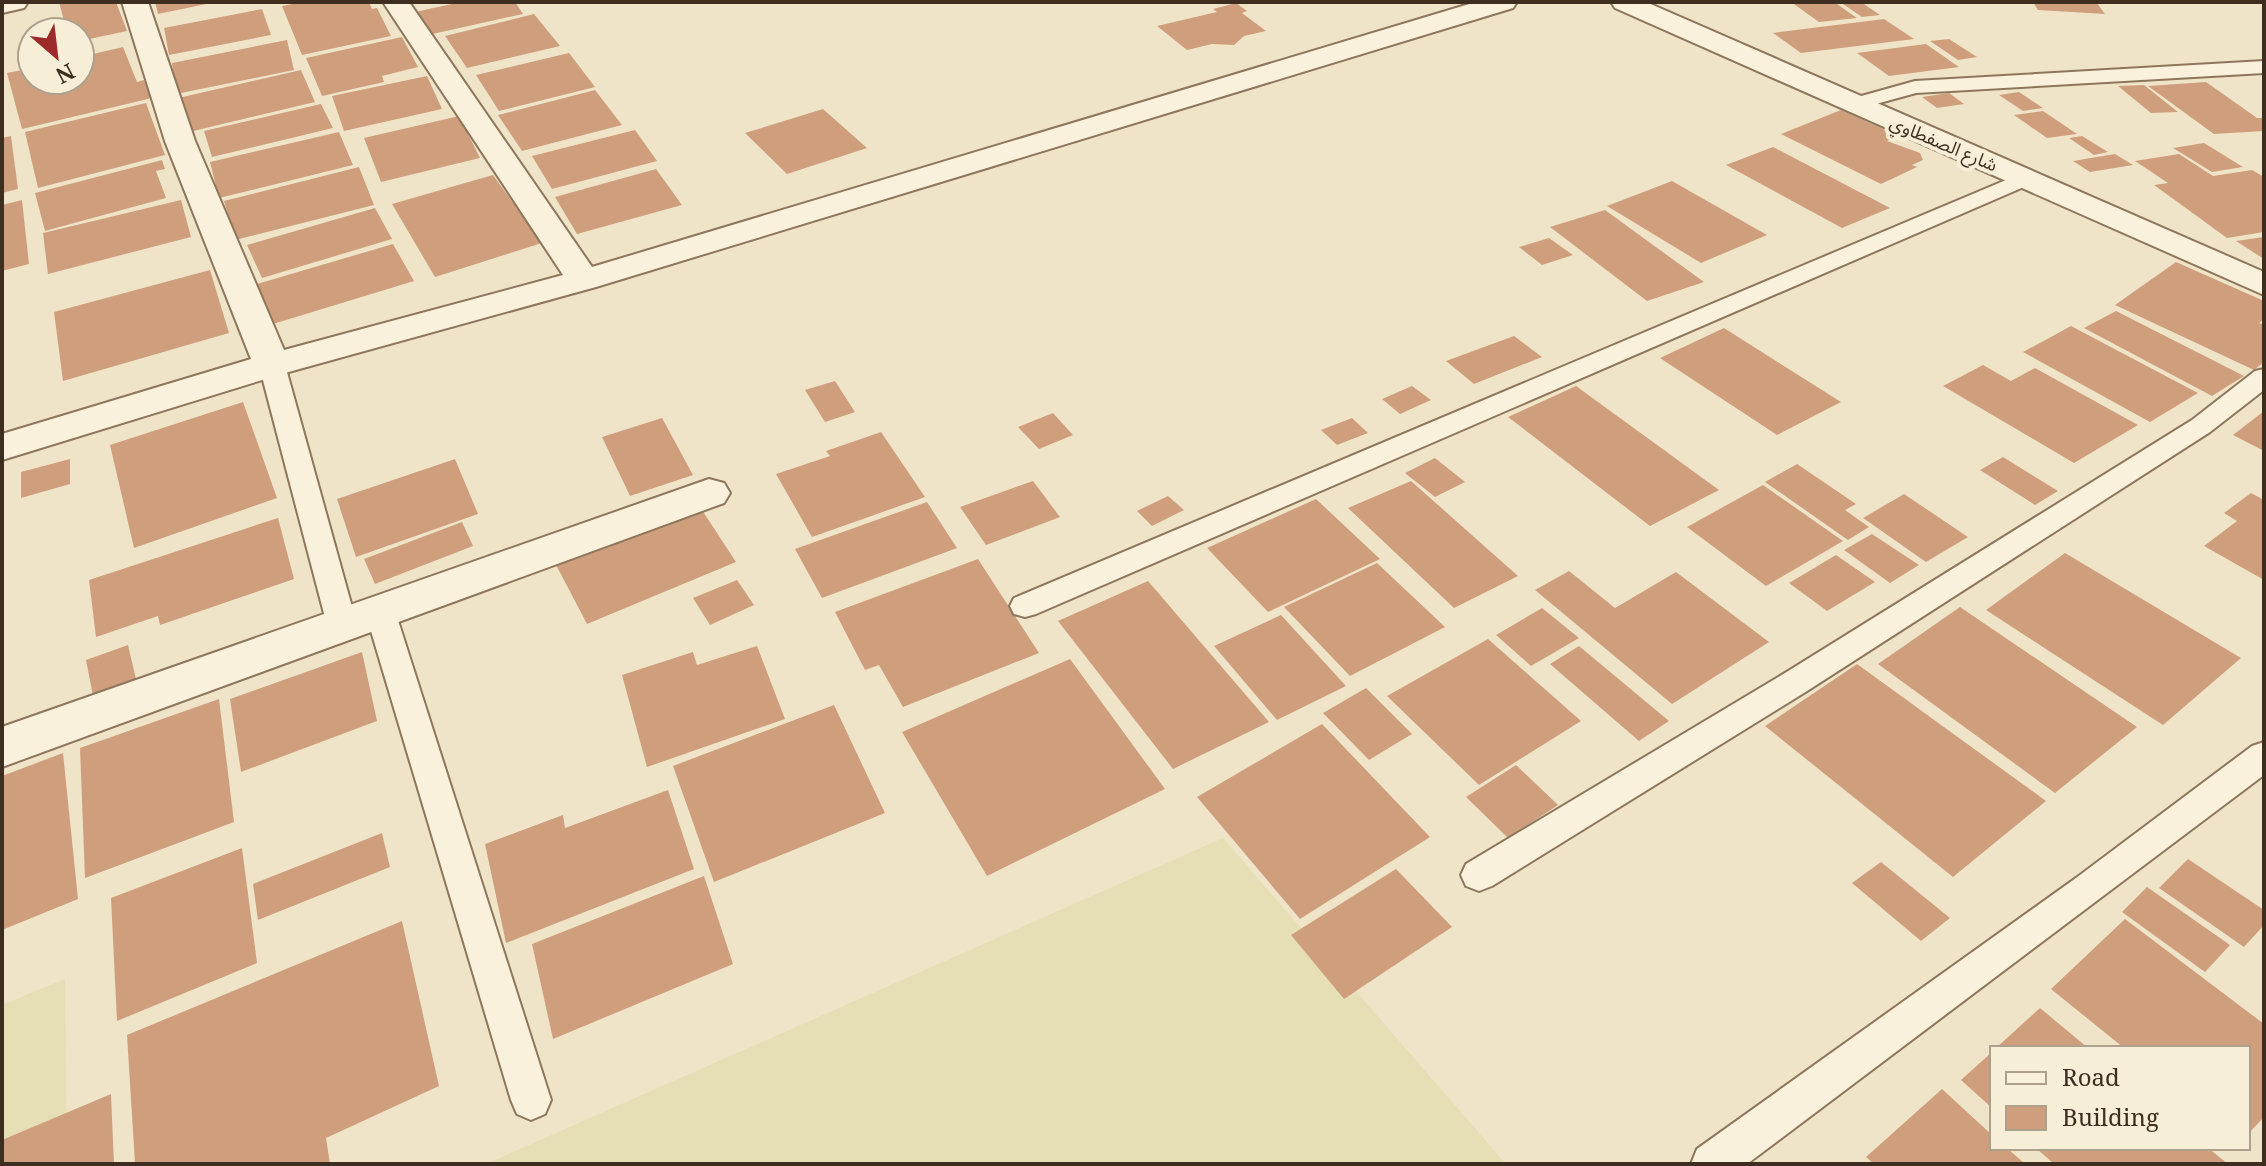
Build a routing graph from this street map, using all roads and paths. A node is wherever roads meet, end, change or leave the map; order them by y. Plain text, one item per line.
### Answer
1 (15, 2) edge
2 (135, 2) edge
3 (396, 2) edge
4 (1504, 2) edge
5 (1624, 2) edge
6 (2, 5) edge
7 (2264, 67) edge
8 (1854, 104) junction
9 (2025, 178) junction
10 (584, 280) junction
11 (2264, 285) edge
12 (272, 365) junction
13 (2264, 377) edge
14 (2, 447) edge
15 (709, 493) dead end
16 (1025, 606) dead end
17 (361, 618) junction
18 (2, 747) edge
19 (2264, 756) edge
20 (1479, 875) dead end
21 (531, 1100) dead end
22 (1712, 1164) edge

1 - 6 street
2 - 12 street
3 - 10 street
4 - 10 street
5 - 8 street, شارع الصفطاوي
7 - 8 lane
8 - 9 street, شارع الصفطاوي
9 - 11 street, شارع الصفطاوي
9 - 16 lane
10 - 12 street
12 - 14 street
12 - 17 lane
13 - 20 lane
15 - 17 street
17 - 18 street
17 - 21 lane
19 - 22 lane

